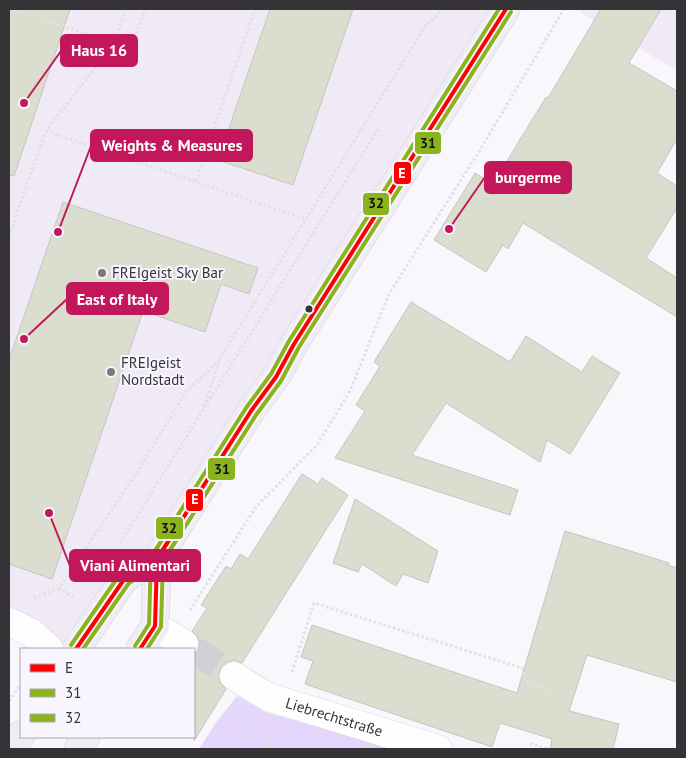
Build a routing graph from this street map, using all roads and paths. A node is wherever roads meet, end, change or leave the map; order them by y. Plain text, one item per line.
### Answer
1 (12, 9) edge
2 (126, 9) edge
3 (145, 9) edge
4 (255, 9) edge
5 (444, 9) edge
6 (506, 9) edge
7 (564, 9) edge
8 (26, 14) dead end
9 (43, 19) dead end
10 (114, 43) junction
11 (380, 128) dead end
12 (46, 130) junction
13 (196, 182) junction
14 (306, 219) junction
15 (9, 234) edge
16 (220, 358) junction
17 (202, 412) junction
18 (118, 545) dead end
19 (157, 559) junction
20 (59, 588) dead end
21 (9, 622) edge
22 (9, 634) edge
23 (170, 636) junction
24 (45, 648) edge
25 (47, 648) edge
26 (77, 648) edge
27 (142, 648) edge
28 (234, 676) tunnel mouth
29 (20, 685) edge
30 (547, 690) dead end
31 (9, 700) edge
32 (282, 702) junction
33 (20, 737) edge
34 (85, 738) edge
35 (530, 744) dead end
36 (12, 749) edge
37 (78, 749) edge
38 (438, 749) edge
39 (550, 749) edge

1 - 8 path
2 - 10 path
3 - 10 path
4 - 13 path
5 - 14 path
6 - 19 main road
7 - 23 path
9 - 10 path
10 - 12 path
11 - 17 path
12 - 13 path
12 - 15 path
13 - 14 path
14 - 16 path
16 - 17 path
16 - 20 path
17 - 18 path
19 - 23 main road
19 - 26 main road
21 - 25 street
22 - 24 street
23 - 27 main road
28 - 32 street, Liebrechtstraße
29 - 31 path
30 - 32 path
32 - 38 street, Liebrechtstraße
33 - 36 main road
34 - 37 main road
35 - 39 path

